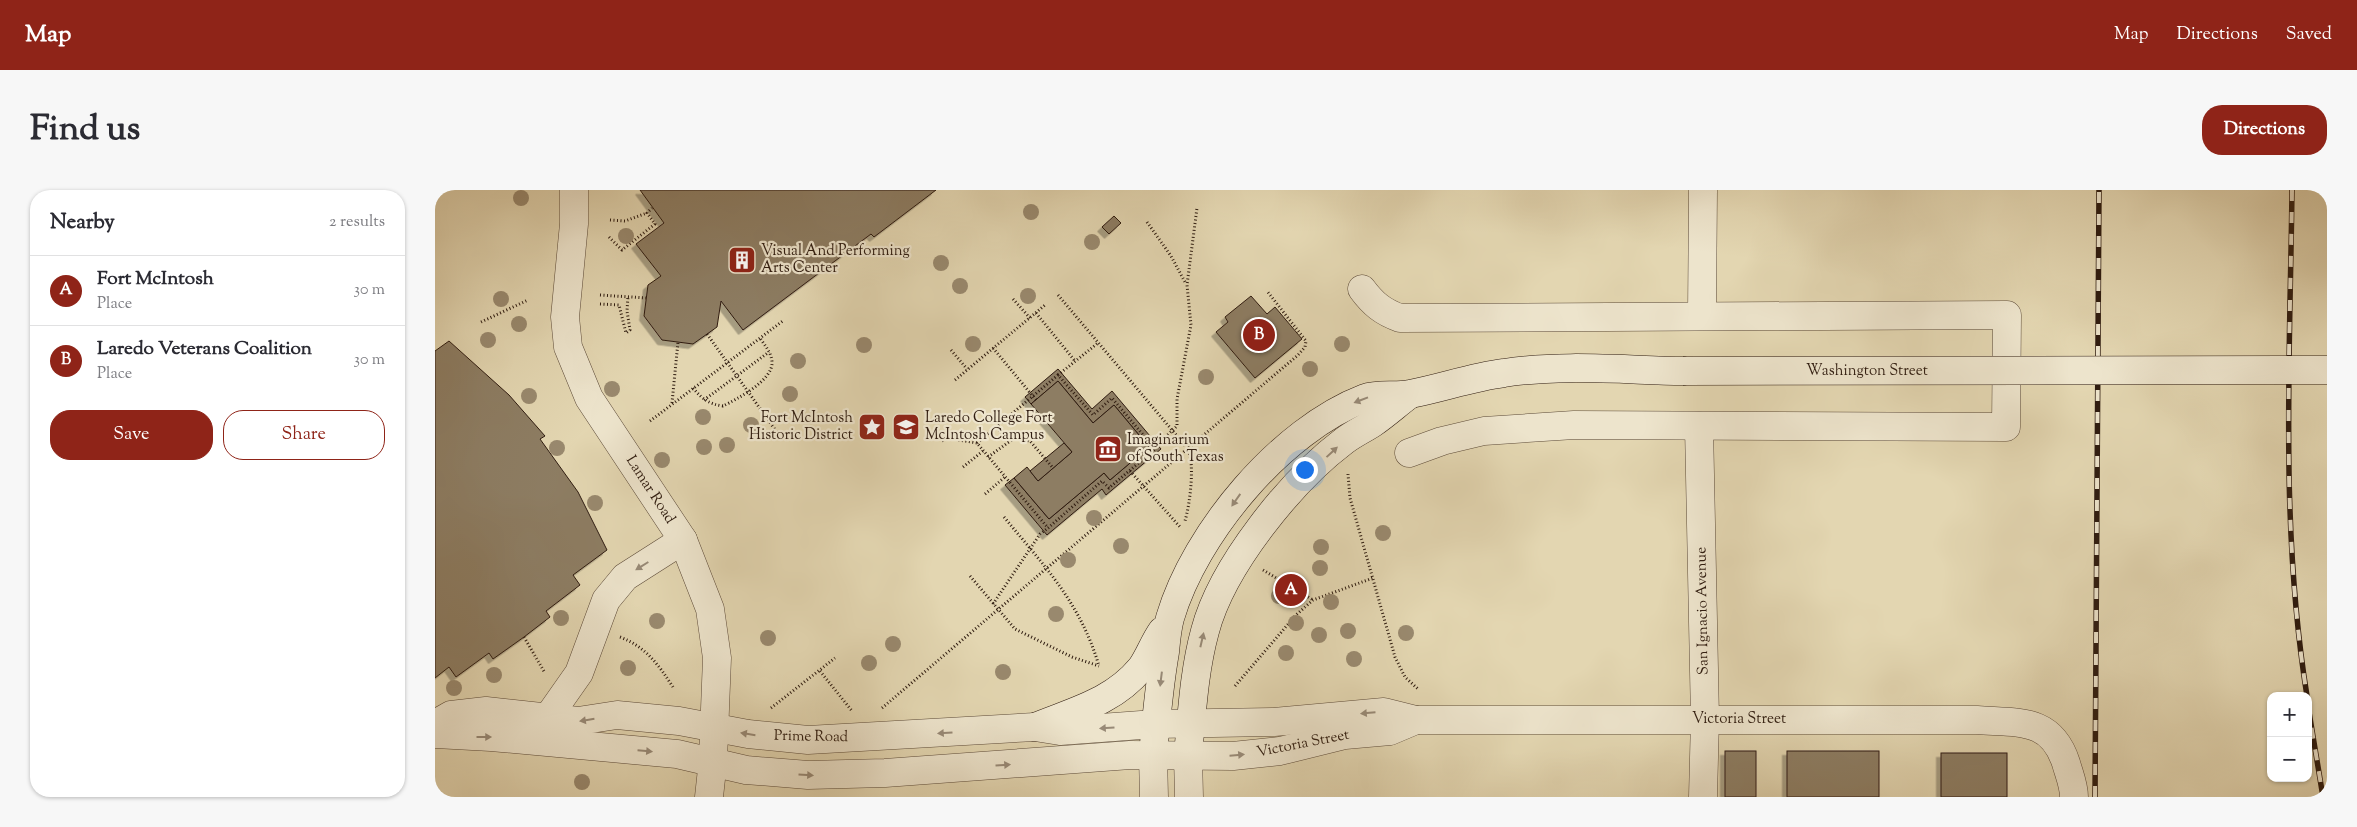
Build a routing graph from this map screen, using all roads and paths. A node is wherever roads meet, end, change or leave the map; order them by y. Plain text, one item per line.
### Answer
1 (574, 190) edge
2 (1703, 190) edge
3 (653, 208) dead end
4 (1197, 208) dead end
5 (647, 213) junction
6 (610, 220) dead end
7 (1147, 222) dead end
8 (609, 237) dead end
9 (1187, 285) junction
10 (1363, 289) dead end
11 (1267, 291) dead end
12 (600, 295) dead end
13 (1057, 295) dead end
14 (628, 296) junction
15 (647, 298) dead end
16 (1013, 299) dead end
17 (528, 300) dead end
18 (600, 304) dead end
19 (1045, 305) dead end
20 (1035, 313) junction
21 (1702, 316) junction
22 (1029, 318) junction
23 (783, 320) dead end
24 (481, 322) dead end
25 (707, 334) dead end
26 (760, 338) junction
27 (678, 342) dead end
28 (1098, 343) junction
29 (993, 348) junction
30 (951, 350) dead end
31 (769, 352) junction
32 (1075, 361) junction
33 (728, 363) junction
34 (967, 370) junction
35 (2327, 370) edge
36 (1058, 375) junction
37 (737, 376) junction
38 (955, 380) dead end
39 (693, 388) junction
40 (748, 391) junction
41 (1409, 395) junction
42 (1035, 398) junction
43 (704, 400) junction
44 (672, 403) junction
45 (651, 421) dead end
46 (997, 426) junction
47 (1699, 426) junction
48 (1172, 432) junction
49 (781, 438) dead end
50 (942, 441) dead end
51 (1009, 441) junction
52 (977, 443) junction
53 (1155, 447) junction
54 (1188, 448) junction
55 (983, 451) junction
56 (1409, 453) dead end
57 (988, 457) junction
58 (963, 467) dead end
59 (1053, 468) dead end
60 (1130, 471) junction
61 (1348, 471) dead end
62 (1005, 477) junction
63 (1144, 487) junction
64 (985, 494) dead end
65 (1004, 517) dead end
66 (1048, 528) junction
67 (683, 540) junction
68 (1031, 550) junction
69 (1047, 568) junction
70 (1260, 568) dead end
71 (970, 576) dead end
72 (1373, 578) junction
73 (1313, 600) junction
74 (993, 604) junction
75 (998, 611) junction
76 (1170, 620) junction
77 (612, 634) dead end
78 (524, 637) dead end
79 (835, 658) dead end
80 (1099, 666) junction
81 (819, 670) junction
82 (1104, 672) dead end
83 (546, 676) dead end
84 (1235, 686) dead end
85 (673, 687) dead end
86 (1418, 689) dead end
87 (771, 708) dead end
88 (881, 709) dead end
89 (852, 711) dead end
90 (1705, 719) junction
91 (546, 720) junction
92 (1416, 720) junction
93 (1191, 723) junction
94 (435, 724) edge
95 (1155, 724) junction
96 (715, 727) junction
97 (1035, 727) junction
98 (435, 734) edge
99 (1188, 754) junction
100 (1153, 755) junction
101 (713, 760) junction
102 (709, 797) edge
103 (1154, 797) edge
104 (1189, 797) edge
105 (1703, 797) edge
106 (2073, 797) edge

1 - 67 street, Lamar Road
2 - 21 street
3 - 5 path
4 - 9 path
5 - 6 path
5 - 8 path
7 - 9 path
9 - 48 path
10 - 21 street
11 - 54 path
12 - 14 path
13 - 28 path
14 - 15 path
14 - 18 path
16 - 22 path
17 - 24 path
19 - 20 path
20 - 22 path
20 - 32 path
21 - 47 street
22 - 29 path
23 - 26 path
25 - 33 path
26 - 31 path
26 - 33 path
27 - 44 path
28 - 32 path
28 - 48 path
29 - 34 path
29 - 42 path
30 - 34 path
31 - 37 path
31 - 40 path
32 - 36 path
33 - 37 path
33 - 39 path
34 - 38 path
35 - 41 street, Washington Street, bridge
36 - 42 path
36 - 53 path
37 - 40 path
37 - 43 path
39 - 43 path
39 - 44 path
40 - 43 path
40 - 49 path
41 -> 76 street
93 -> 41 street
42 - 46 path
44 - 45 path
46 - 51 path
46 - 52 path
47 - 56 street
47 - 90 street, San Ignacio Avenue
48 - 53 path
48 - 54 path
50 - 52 path
51 - 57 path
51 - 59 path
52 - 55 path
53 - 60 path
54 - 63 path
54 - 63 path
55 - 57 path
55 - 58 path
57 - 62 path
60 - 63 path
60 - 66 path
61 - 72 path
62 - 64 path
62 - 66 path
63 - 69 path
65 - 68 path
66 - 68 path
67 -> 91 street
67 - 96 street, Lamar Road
68 - 69 path
68 - 74 path
69 - 75 path
69 - 80 path
70 - 73 path
71 - 74 path
72 - 73 path
72 - 86 path
73 - 84 path
74 - 75 path
75 - 80 path
75 - 88 path
76 -> 95 street
76 - 97 street
77 - 85 path
78 - 83 path
79 - 81 path
80 - 82 path
81 - 87 path
81 - 89 path
90 - 92 street, Victoria Street
90 - 105 street, San Ignacio Avenue
90 - 106 street, Victoria Street
91 - 94 street, Prime Road
96 -> 91 street, Prime Road
92 -> 93 street, Victoria Street
99 -> 92 street, Victoria Street
93 - 95 street, Prime Road
93 - 99 street
95 -> 97 street, Prime Road
95 - 100 street
97 -> 96 street, Prime Road
96 - 101 street, Lamar Road
98 -> 101 street
99 - 100 street
99 - 104 street
101 -> 100 street
100 - 103 street
101 - 102 street, Lamar Road

